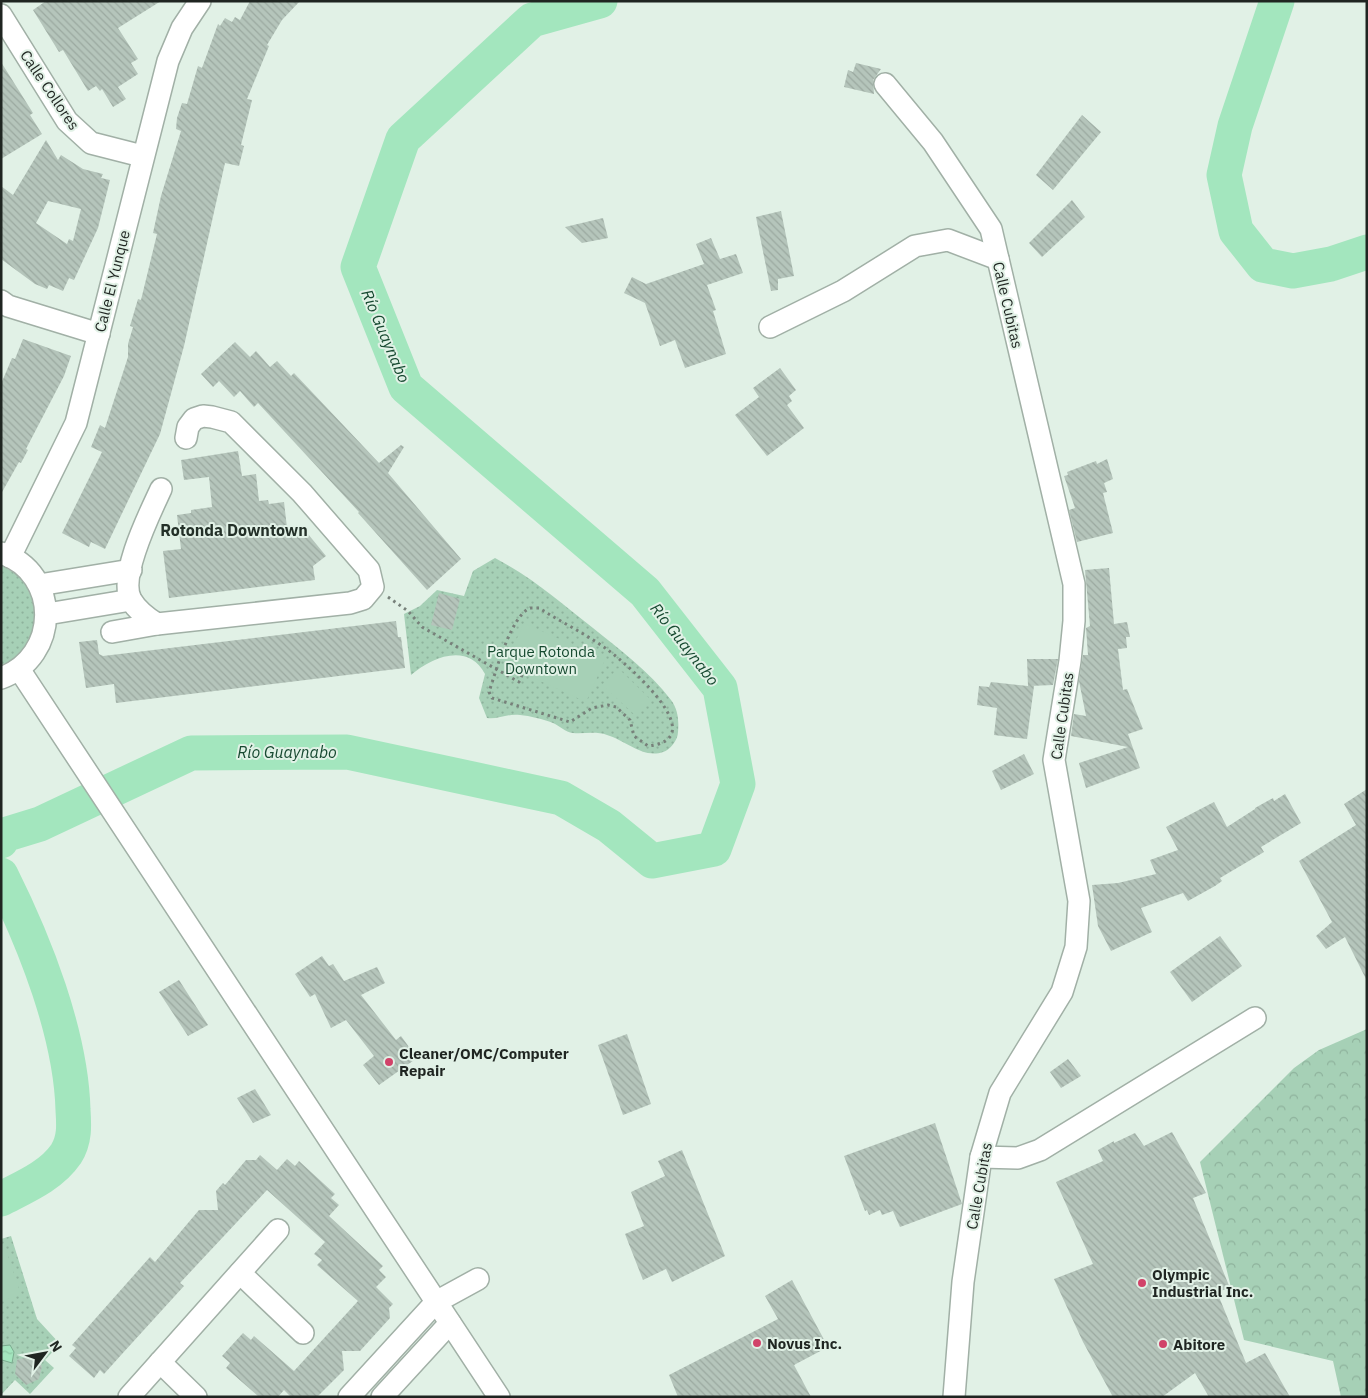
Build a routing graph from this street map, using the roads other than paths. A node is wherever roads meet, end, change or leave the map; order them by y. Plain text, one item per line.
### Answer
1 (200, 1) edge
2 (1, 15) edge
3 (886, 84) dead end
4 (142, 156) junction
5 (998, 260) junction
6 (4, 309) edge
7 (770, 326) dead end
8 (99, 334) junction
9 (186, 438) dead end
10 (161, 489) dead end
11 (6, 555) edge
12 (129, 585) junction
13 (44, 599) junction
14 (157, 624) junction
15 (112, 632) dead end
16 (10, 673) edge
17 (1255, 1018) dead end
18 (981, 1157) junction
19 (278, 1230) dead end
20 (240, 1272) junction
21 (478, 1279) dead end
22 (436, 1302) junction
23 (450, 1323) junction
24 (303, 1333) dead end
25 (160, 1362) junction
26 (129, 1397) edge
27 (196, 1397) edge
28 (349, 1397) edge
29 (382, 1397) edge
30 (499, 1397) edge
31 (954, 1397) edge

1 - 4 street, Calle El Yunque
2 - 4 street, Calle Collores
3 - 5 street, Calle Cubitas
4 - 8 street, Calle El Yunque
5 - 7 street
5 - 18 street, Calle Cubitas
6 - 8 street
8 - 11 street, Calle El Yunque
9 - 14 street
10 - 12 street
11 - 13 street
12 - 13 street
12 - 13 street
12 - 14 street
13 - 16 street
14 - 15 street
16 - 22 street
17 - 18 street
18 - 31 street, Calle Cubitas
19 - 20 street
20 - 24 street
20 - 25 street
21 - 22 street
22 - 23 street
22 - 28 street
23 - 29 street
23 - 30 street
25 - 26 street
25 - 27 street

